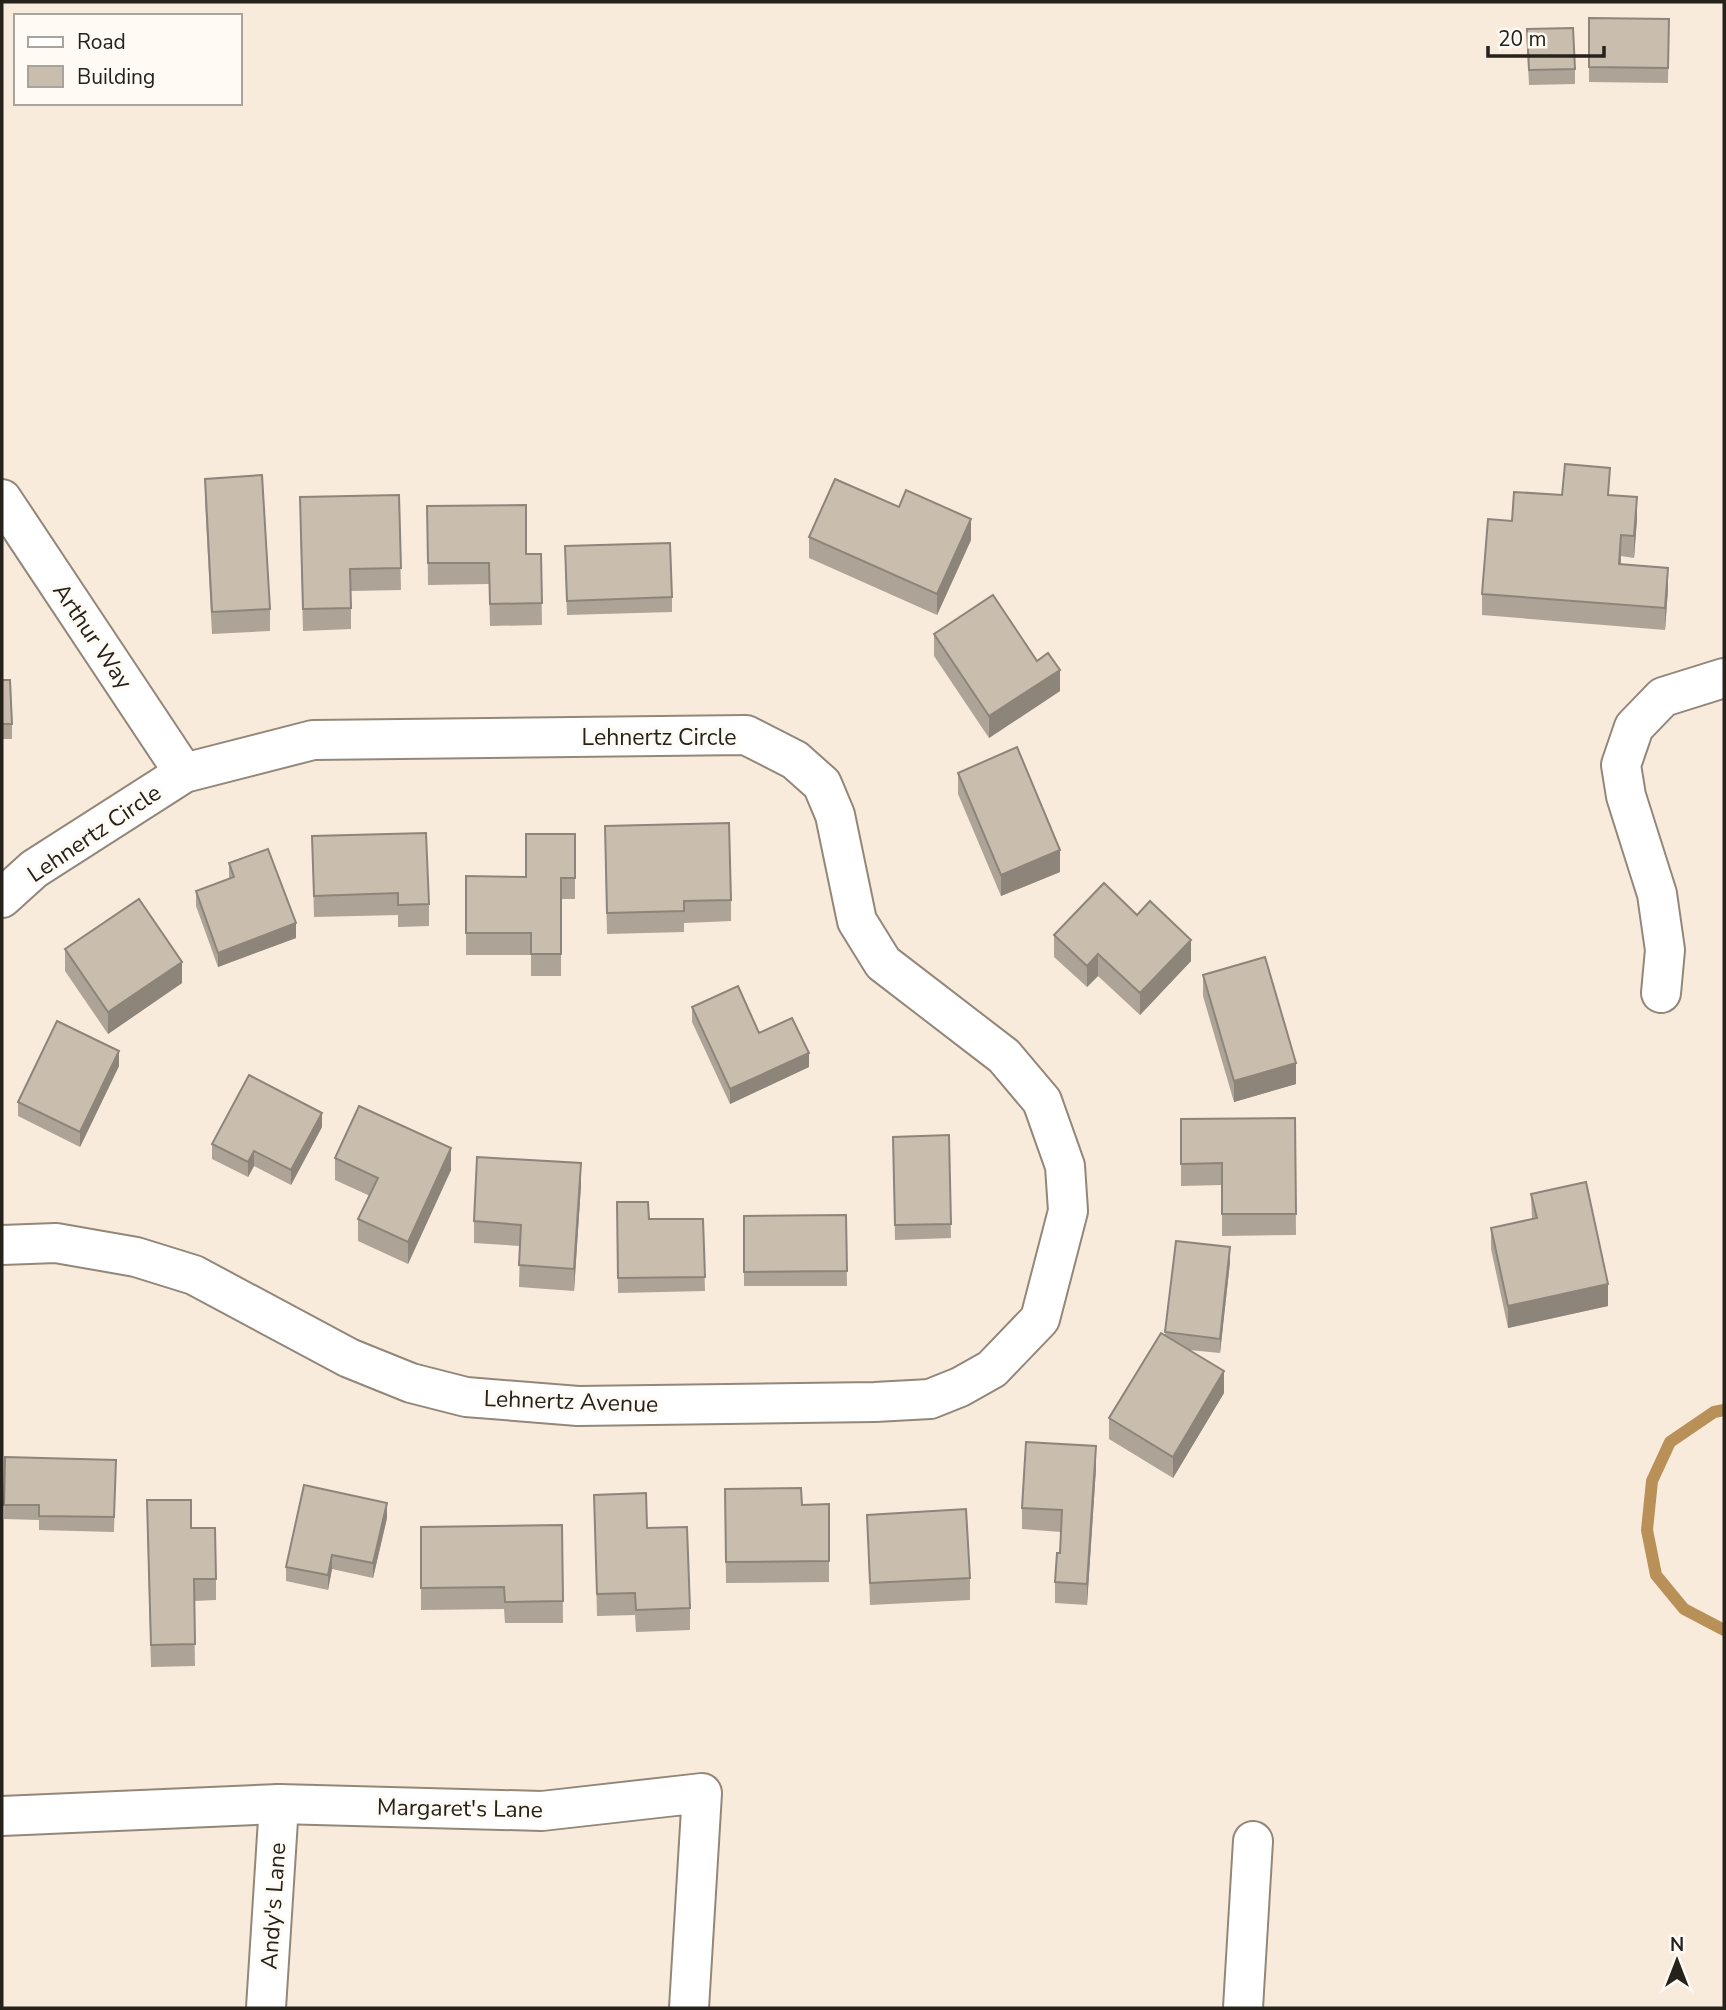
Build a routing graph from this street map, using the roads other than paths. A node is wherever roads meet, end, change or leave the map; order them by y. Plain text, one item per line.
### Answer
1 (2, 499) edge
2 (1724, 678) edge
3 (184, 773) junction
4 (2, 898) edge
5 (1661, 993) dead end
6 (2, 1245) edge
7 (960, 1387) joint
8 (279, 1804) junction
9 (2, 1816) edge
10 (1252, 1841) dead end
11 (266, 2008) edge
12 (689, 2008) edge
13 (1243, 2008) edge

1 - 3 street, Arthur Way
2 - 5 street
3 - 4 street, Lehnertz Circle
3 - 7 street, Lehnertz Circle
6 - 7 street, Lehnertz Avenue
8 - 9 street, Margaret's Lane
8 - 11 street, Andy's Lane
8 - 12 street, Margaret's Lane
10 - 13 street

